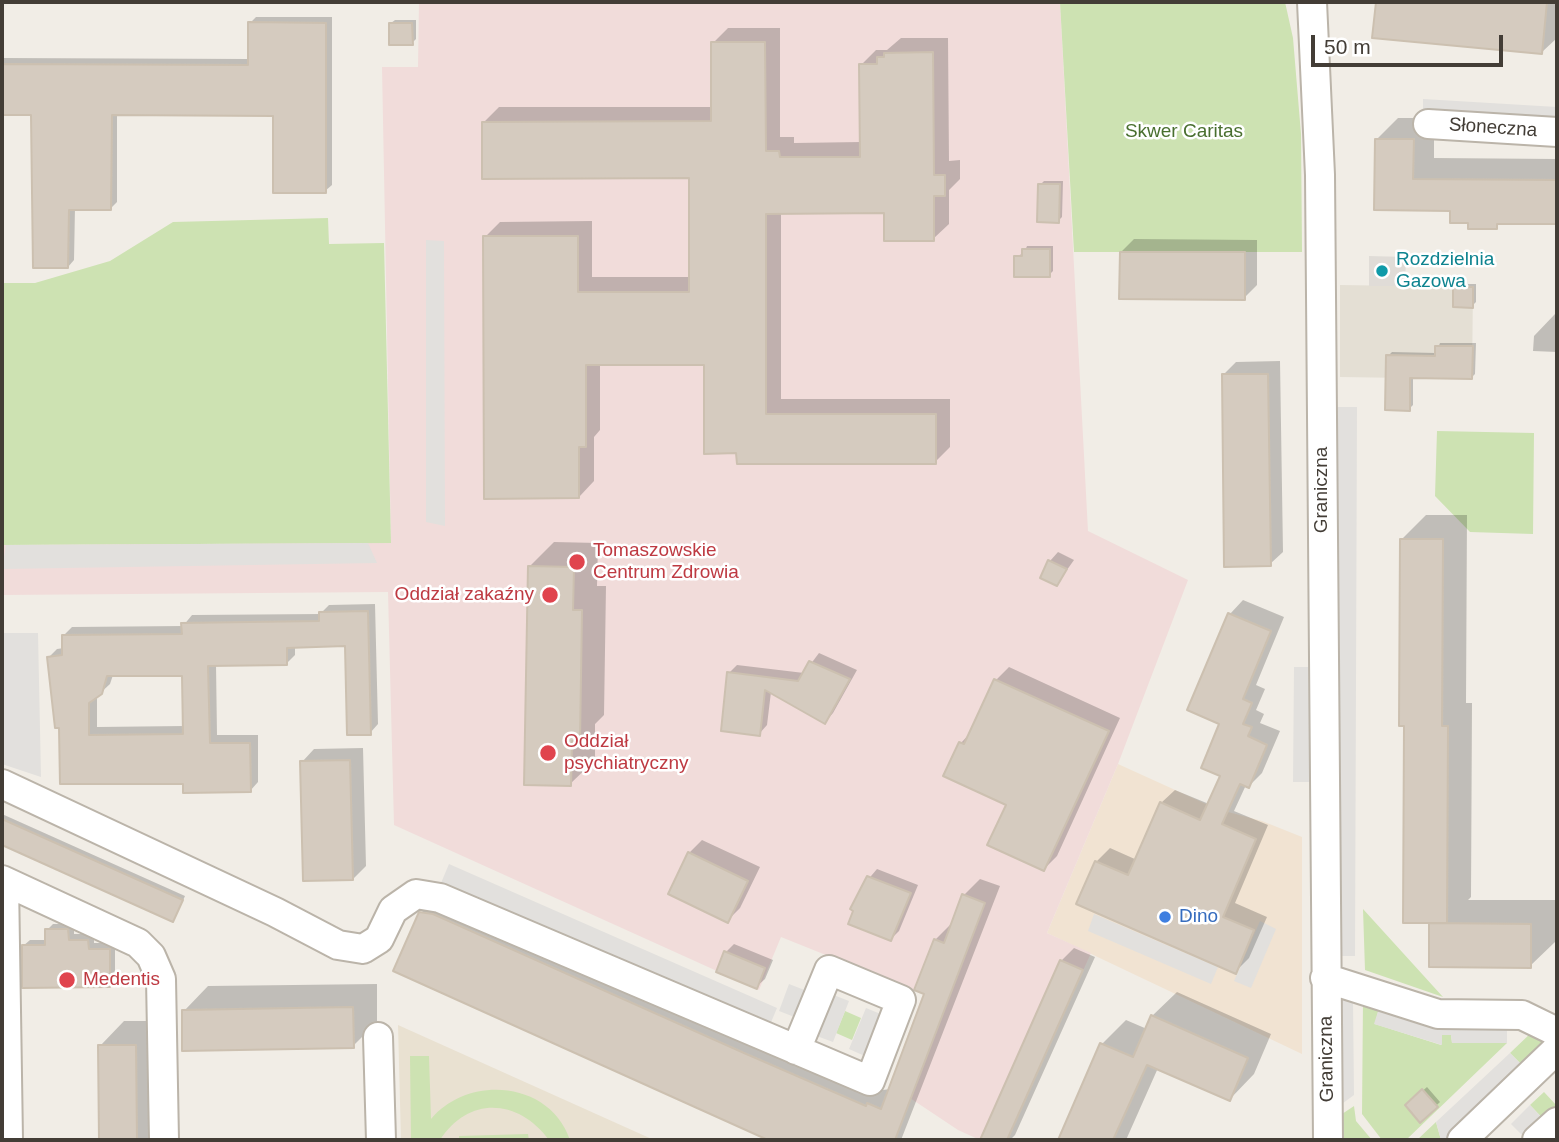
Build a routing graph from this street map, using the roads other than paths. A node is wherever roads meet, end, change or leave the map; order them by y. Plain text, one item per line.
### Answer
1 (1312, 2) edge
2 (1428, 124) dead end
3 (1557, 132) edge
4 (2, 784) edge
5 (3, 881) edge
6 (1325, 978) junction
7 (1557, 1032) edge
8 (378, 1037) dead end
9 (1557, 1049) edge
10 (796, 1050) dead end
11 (1557, 1122) edge
12 (8, 1140) edge
13 (164, 1140) edge
14 (381, 1140) edge
15 (1328, 1140) edge
16 (1462, 1140) edge
17 (1537, 1140) edge

1 - 6 street, Graniczna
2 - 3 street, Słoneczna
4 - 10 street
5 - 12 street
5 - 13 street
6 - 7 street
6 - 15 street, Graniczna
8 - 14 street
9 - 16 street
11 - 17 street

